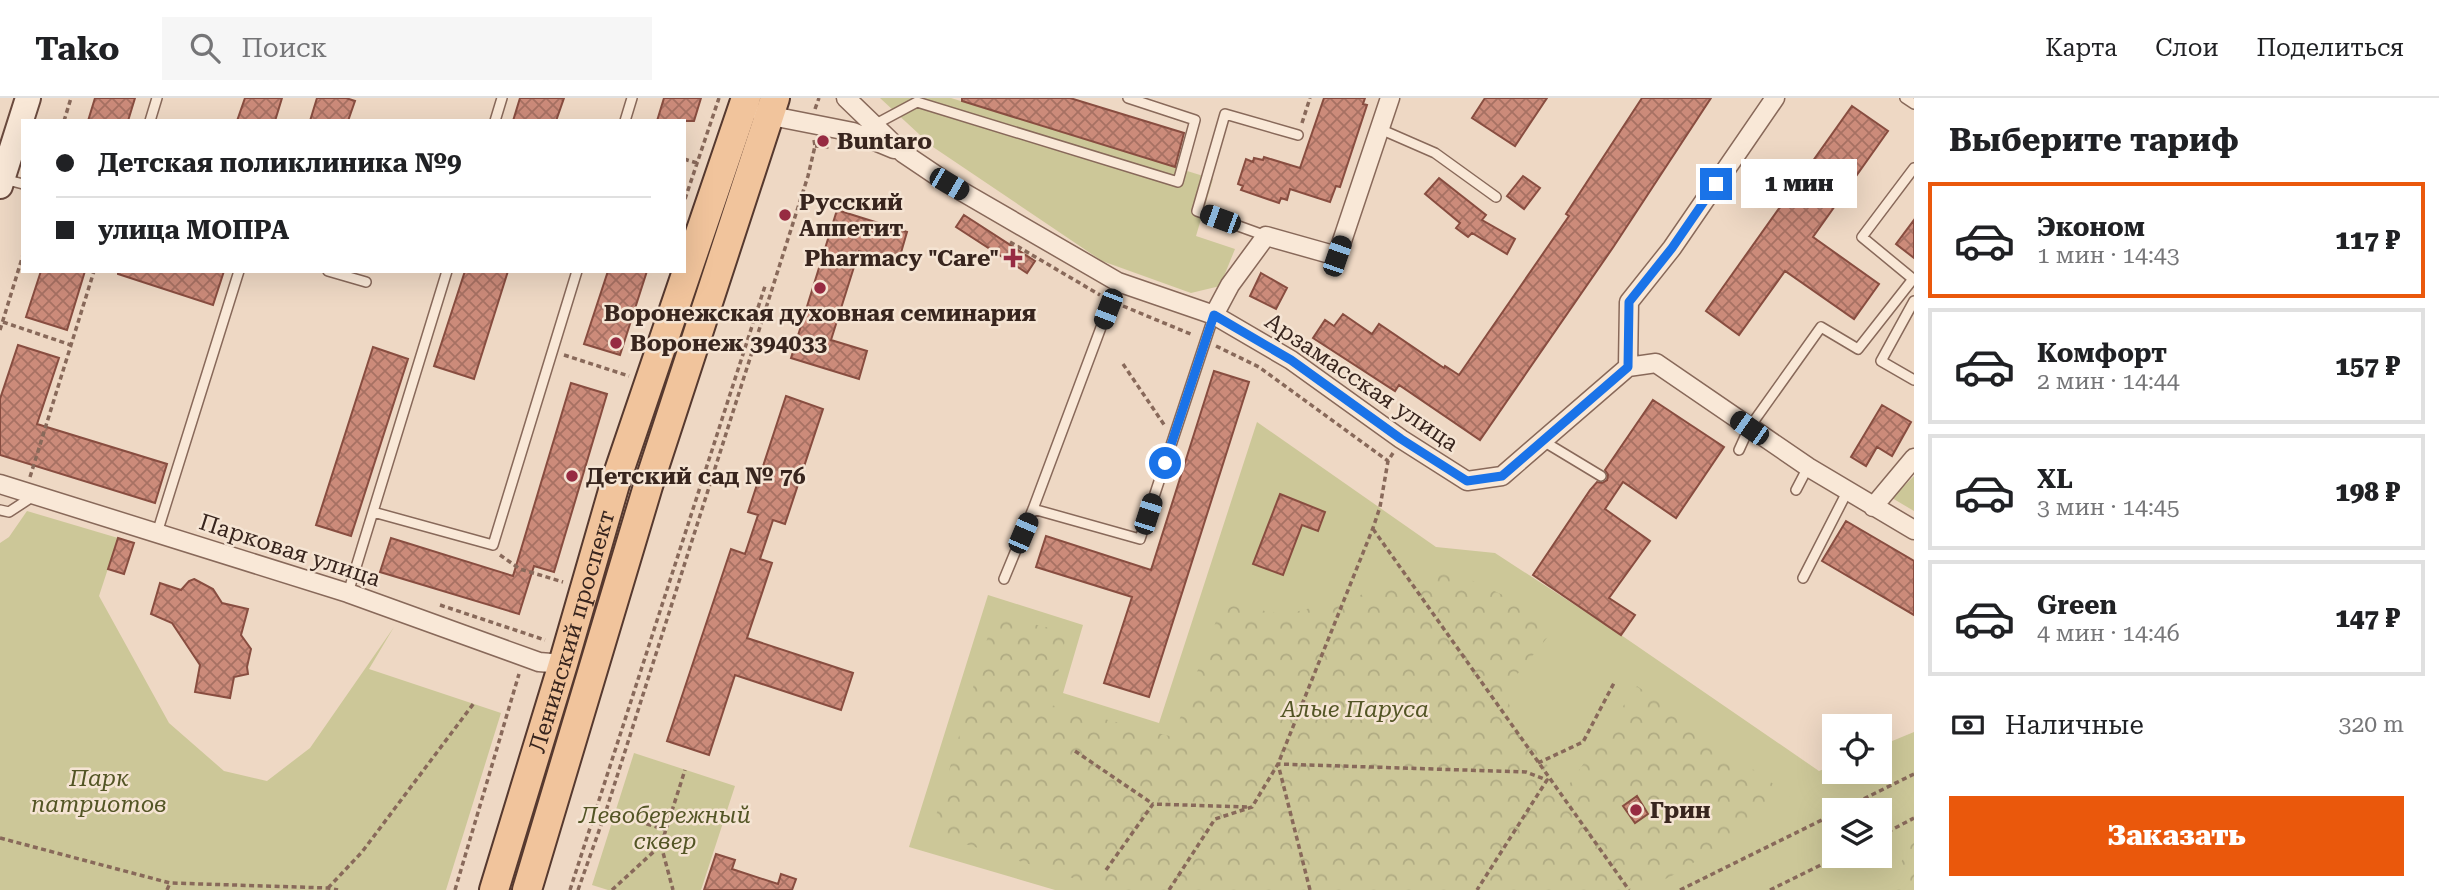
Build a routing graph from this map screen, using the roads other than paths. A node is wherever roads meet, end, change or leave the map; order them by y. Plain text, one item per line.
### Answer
1 (28, 98) edge
2 (157, 98) edge
3 (502, 98) edge
4 (632, 98) edge
5 (1128, 98) edge
6 (1390, 98) edge
7 (1775, 98) edge
8 (1905, 98) edge
9 (849, 99) edge
10 (736, 101) edge
11 (1914, 104) edge
12 (772, 107) edge
13 (23, 119) edge
14 (151, 119) edge
15 (496, 119) edge
16 (626, 119) edge
17 (874, 125) junction
18 (21, 128) edge
19 (1380, 130) junction
20 (1298, 135) road end
21 (903, 153) junction
22 (1914, 168) edge
23 (8, 183) edge
24 (1496, 197) dead end
25 (1266, 236) junction
26 (686, 259) edge
27 (238, 273) edge
28 (335, 273) edge
29 (446, 273) edge
30 (576, 273) edge
31 (682, 273) edge
32 (366, 282) dead end
33 (1118, 282) junction
34 (1914, 301) edge
35 (1214, 315) junction
36 (1628, 367) junction
37 (1914, 380) edge
38 (1749, 428) junction
39 (1543, 441) junction
40 (1739, 450) dead end
41 (1914, 458) edge
42 (1808, 467) junction
43 (1601, 476) dead end
44 (0, 484) edge
45 (32, 487) junction
46 (1796, 489) dead end
47 (1847, 492) junction
48 (1873, 507) junction
49 (1033, 509) junction
50 (0, 510) edge
51 (373, 512) junction
52 (1914, 530) edge
53 (157, 533) junction
54 (1803, 578) dead end
55 (1004, 579) dead end
56 (348, 593) junction
57 (563, 664) junction
58 (503, 887) edge
59 (527, 890) edge

1 - 13 main road
2 - 14 lane
3 - 15 lane
4 - 16 lane
5 - 17 lane
6 - 19 street
7 - 36 street
8 - 11 lane
9 - 17 street, Арзамасская улица
10 - 12 street, Арзамасская улица
10 - 26 main road, Ленинский проспект
12 - 21 street, Арзамасская улица
12 - 59 main road, Ленинский проспект
17 - 21 street, Арзамасская улица
18 - 23 main road
19 - 24 lane
19 - 25 street
20 - 25 lane
21 - 33 street, Арзамасская улица
22 - 38 lane
25 - 35 street
27 - 53 lane
28 - 32 lane
29 - 51 lane
30 - 51 lane
31 - 57 main road, Ленинский проспект
33 - 35 street, Арзамасская улица
33 - 49 lane
34 - 37 lane
35 - 39 street, Арзамасская улица
35 - 49 lane
36 - 38 street
36 - 39 street
38 - 40 lane
38 - 42 street
39 - 43 lane
41 - 48 street
42 - 46 lane
42 - 47 street
44 - 45 street, Парковая улица
45 - 50 lane
45 - 53 street, Парковая улица
47 - 48 street
47 - 54 lane
48 - 52 street
49 - 55 lane
51 - 56 lane
53 - 56 street, Парковая улица
56 - 57 street, Парковая улица
57 - 58 main road, Ленинский проспект

